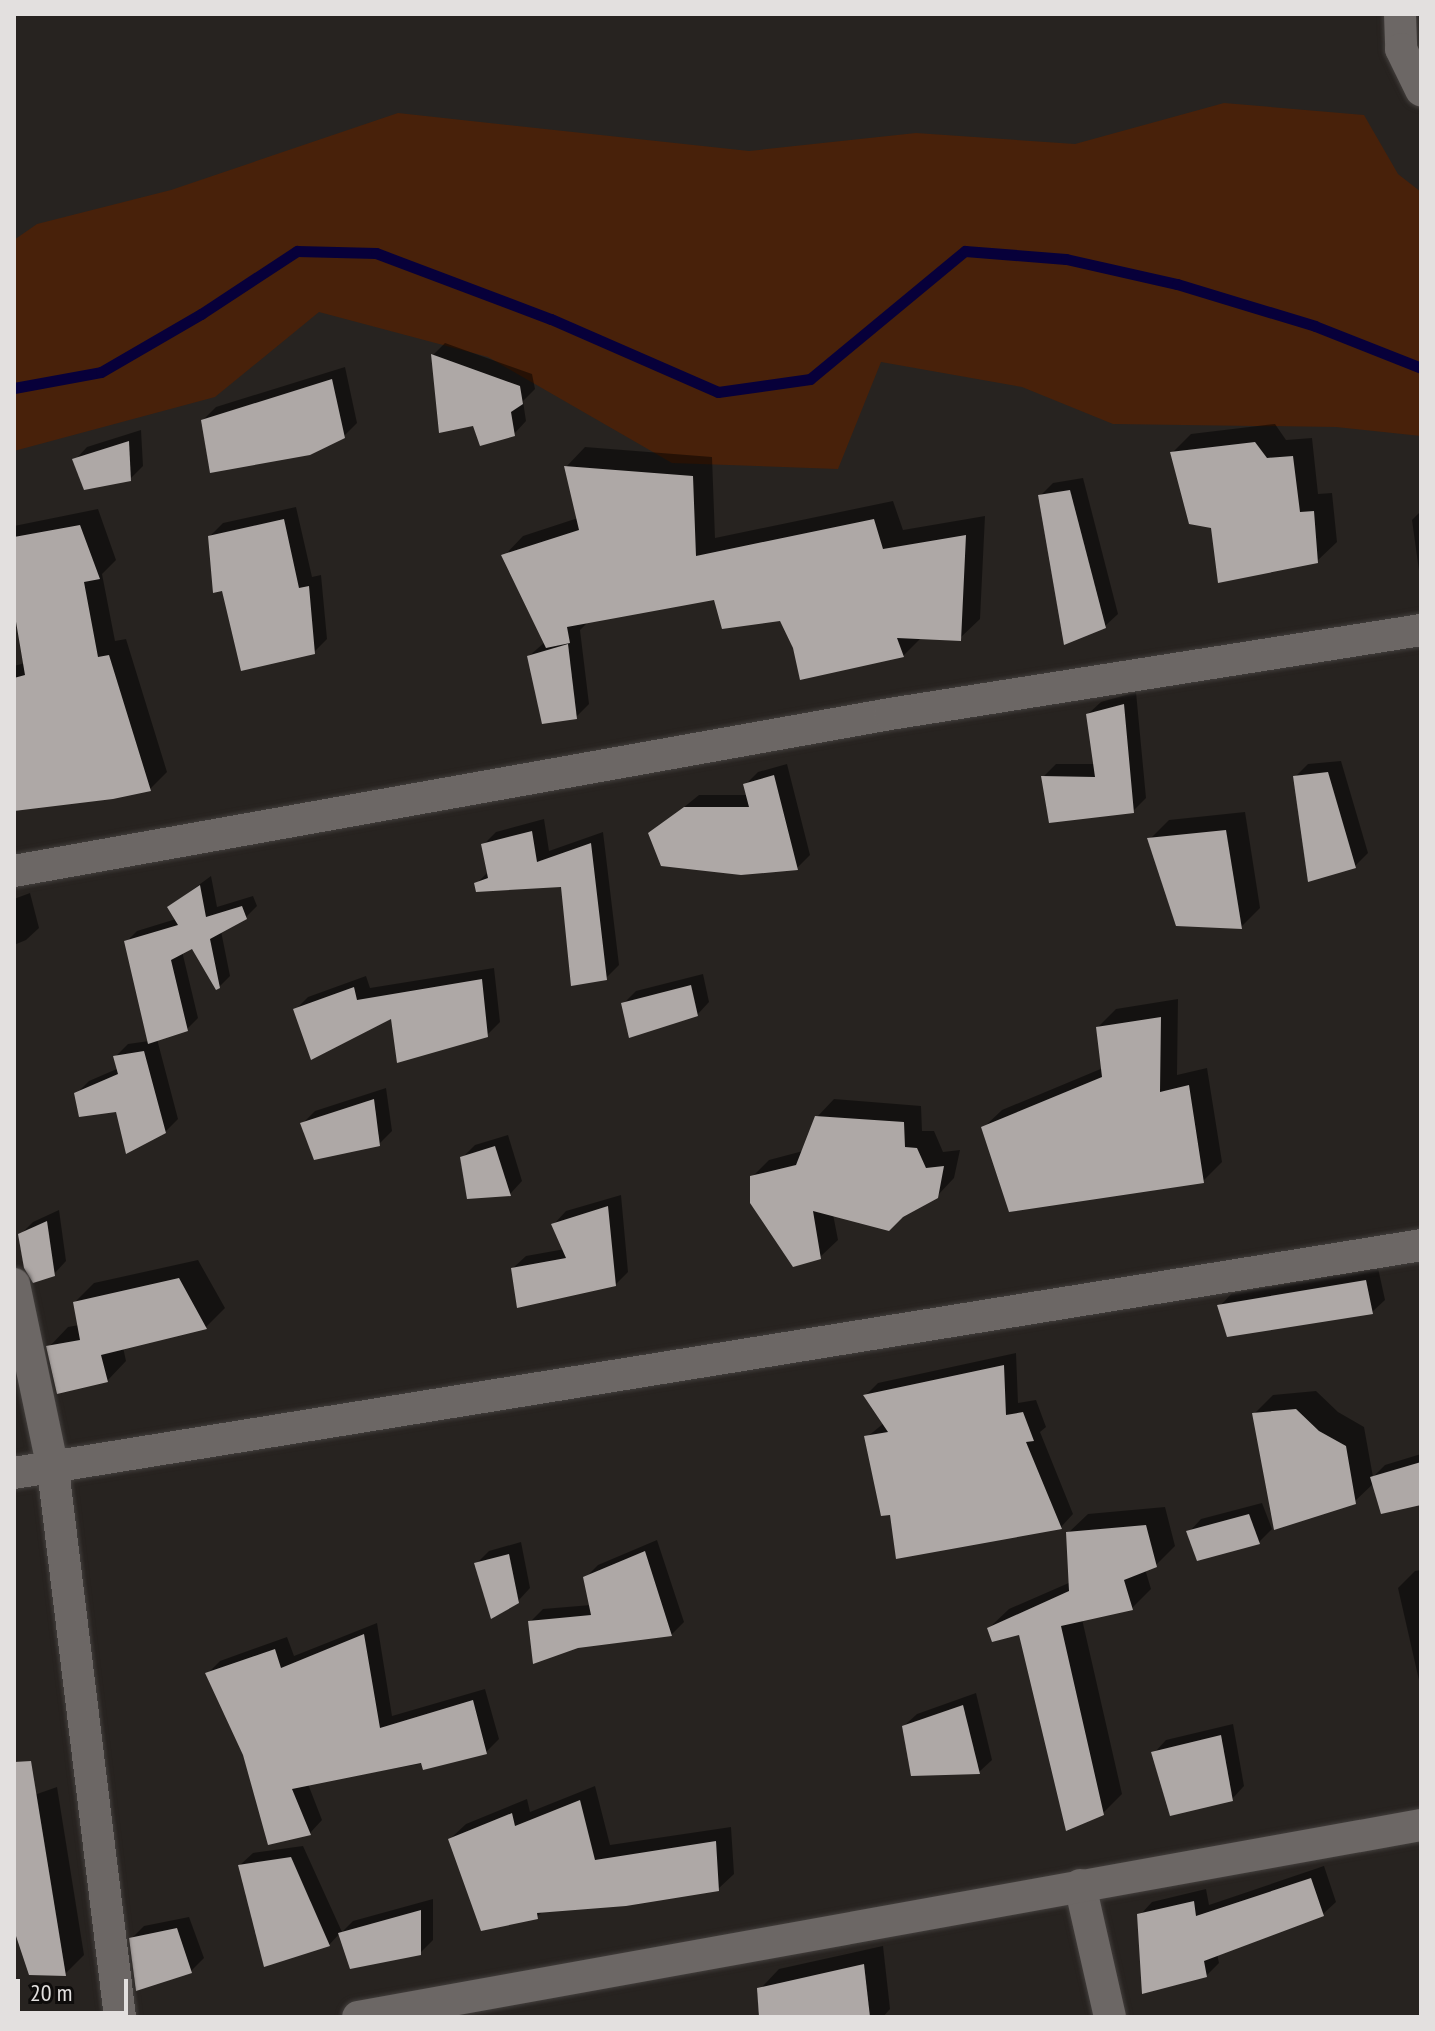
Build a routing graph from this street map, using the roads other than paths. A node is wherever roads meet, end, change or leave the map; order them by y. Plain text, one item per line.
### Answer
1 (1400, 14) edge
2 (1421, 90) edge
3 (1421, 630) edge
4 (14, 871) edge
5 (1421, 1245) edge
6 (14, 1284) edge
7 (53, 1469) junction
8 (14, 1473) edge
9 (1421, 1825) edge
10 (1080, 1885) junction
11 (120, 2017) edge
12 (358, 2017) edge
13 (1110, 2017) edge

1 - 2 street
3 - 4 street
5 - 7 street
6 - 7 street
7 - 8 street
7 - 11 street
9 - 10 street
10 - 12 street
10 - 13 street

